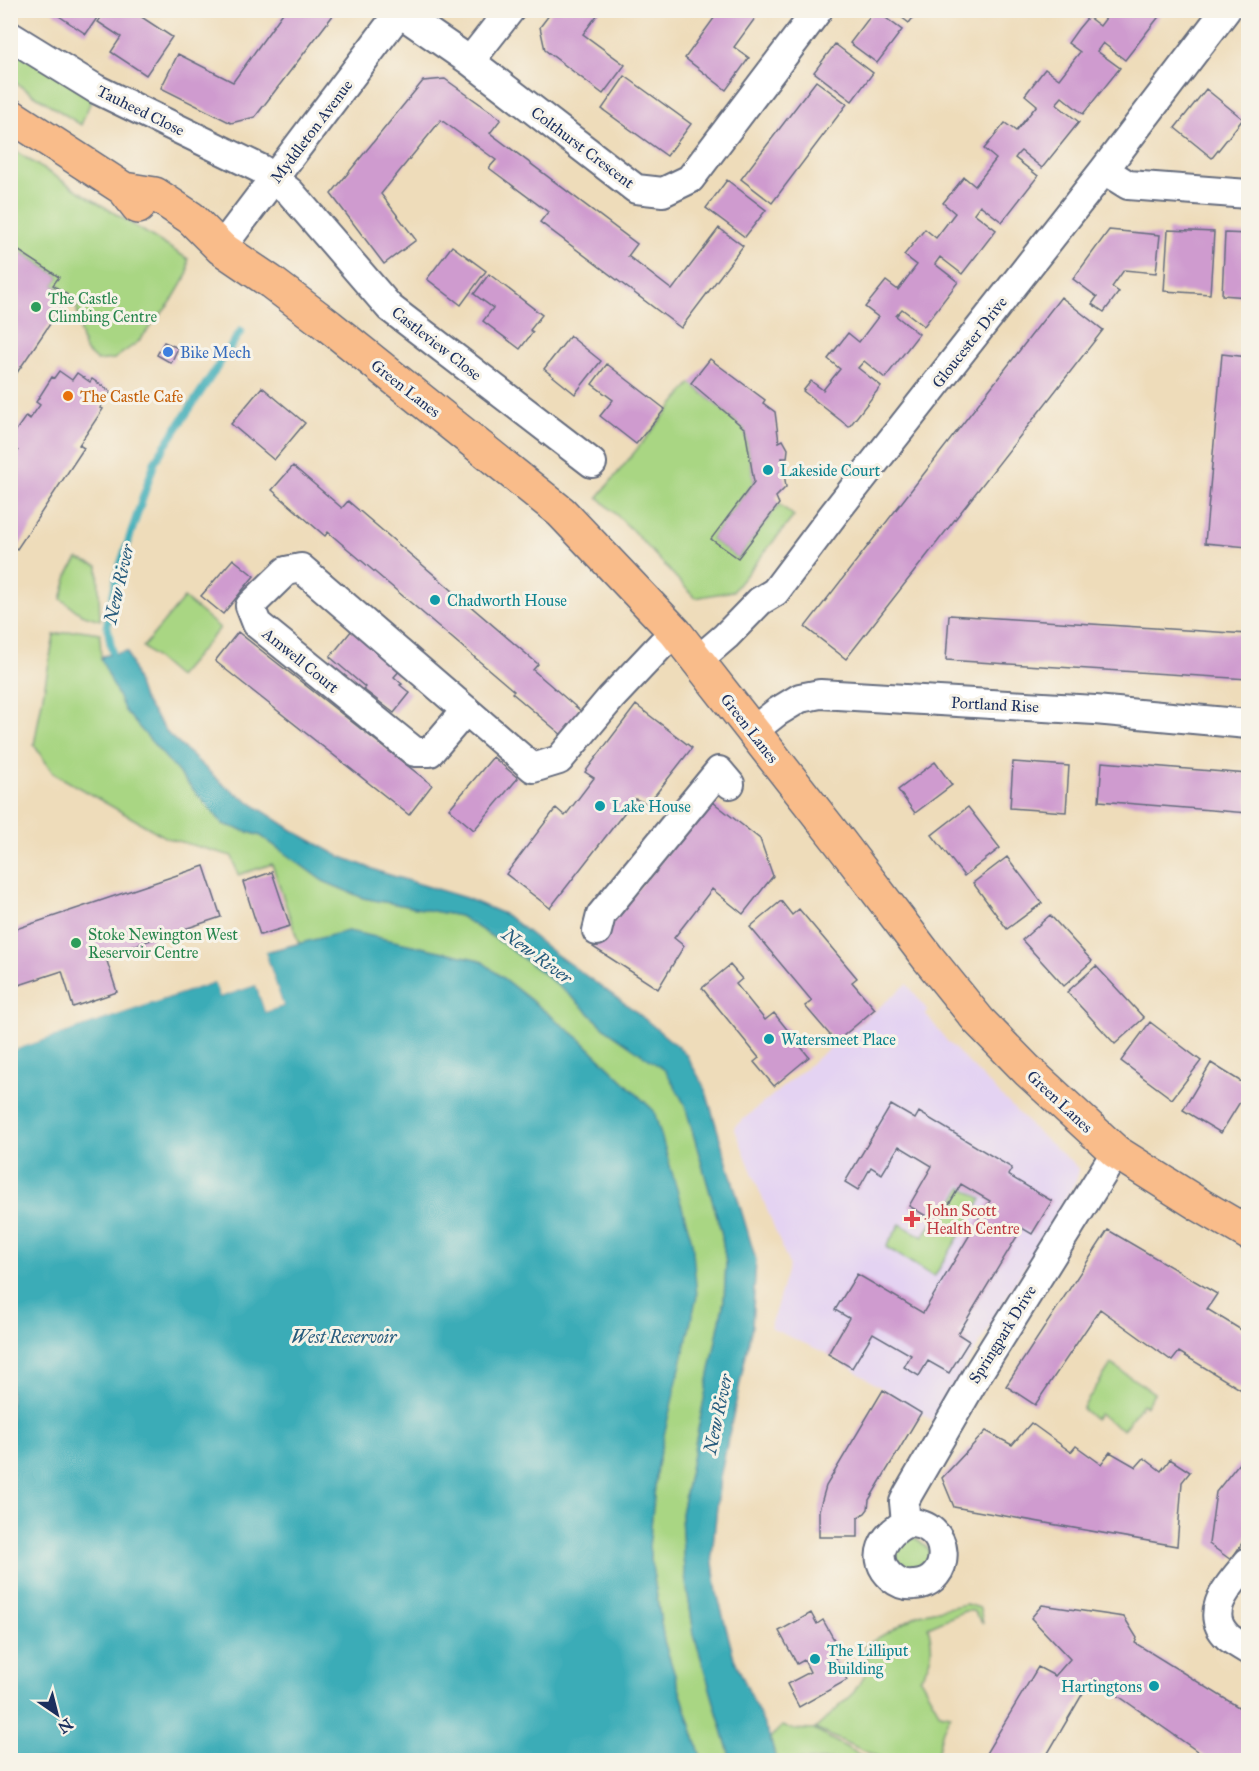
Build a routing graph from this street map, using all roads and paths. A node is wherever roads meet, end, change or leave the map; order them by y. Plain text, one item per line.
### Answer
1 (510, 10) edge
2 (818, 10) edge
3 (1226, 10) edge
4 (398, 12) edge
5 (10, 36) edge
6 (470, 61) junction
7 (10, 115) edge
8 (1104, 170) junction
9 (275, 179) junction
10 (1248, 194) edge
11 (221, 248) junction
12 (592, 463) dead end
13 (676, 633) junction
14 (697, 661) junction
15 (466, 710) junction
16 (1248, 724) edge
17 (753, 731) junction
18 (730, 784) dead end
19 (597, 931) dead end
20 (1116, 1152) junction
21 (1248, 1233) edge
22 (906, 1523) dead end
23 (1248, 1562) edge
24 (1246, 1649) edge

1 - 6 street
2 - 6 street, Colthurst Crescent
3 - 8 street, Gloucester Drive
4 - 6 street, Colthurst Crescent
4 - 9 street, Myddleton Avenue
5 - 9 street, Tauheed Close
7 - 11 main road, Green Lanes
8 - 10 street
8 - 14 street, Gloucester Drive
9 - 11 street, Myddleton Avenue
9 - 12 street, Castleview Close
11 - 13 main road, Green Lanes
13 - 14 main road, Green Lanes
13 - 15 street, Amwell Court
14 - 17 main road, Green Lanes
15 - 15 street, Amwell Court
16 - 17 street, Portland Rise
17 - 20 main road, Green Lanes
18 - 19 street
20 - 21 main road, Green Lanes
20 - 22 street, Springpark Drive
23 - 24 street

